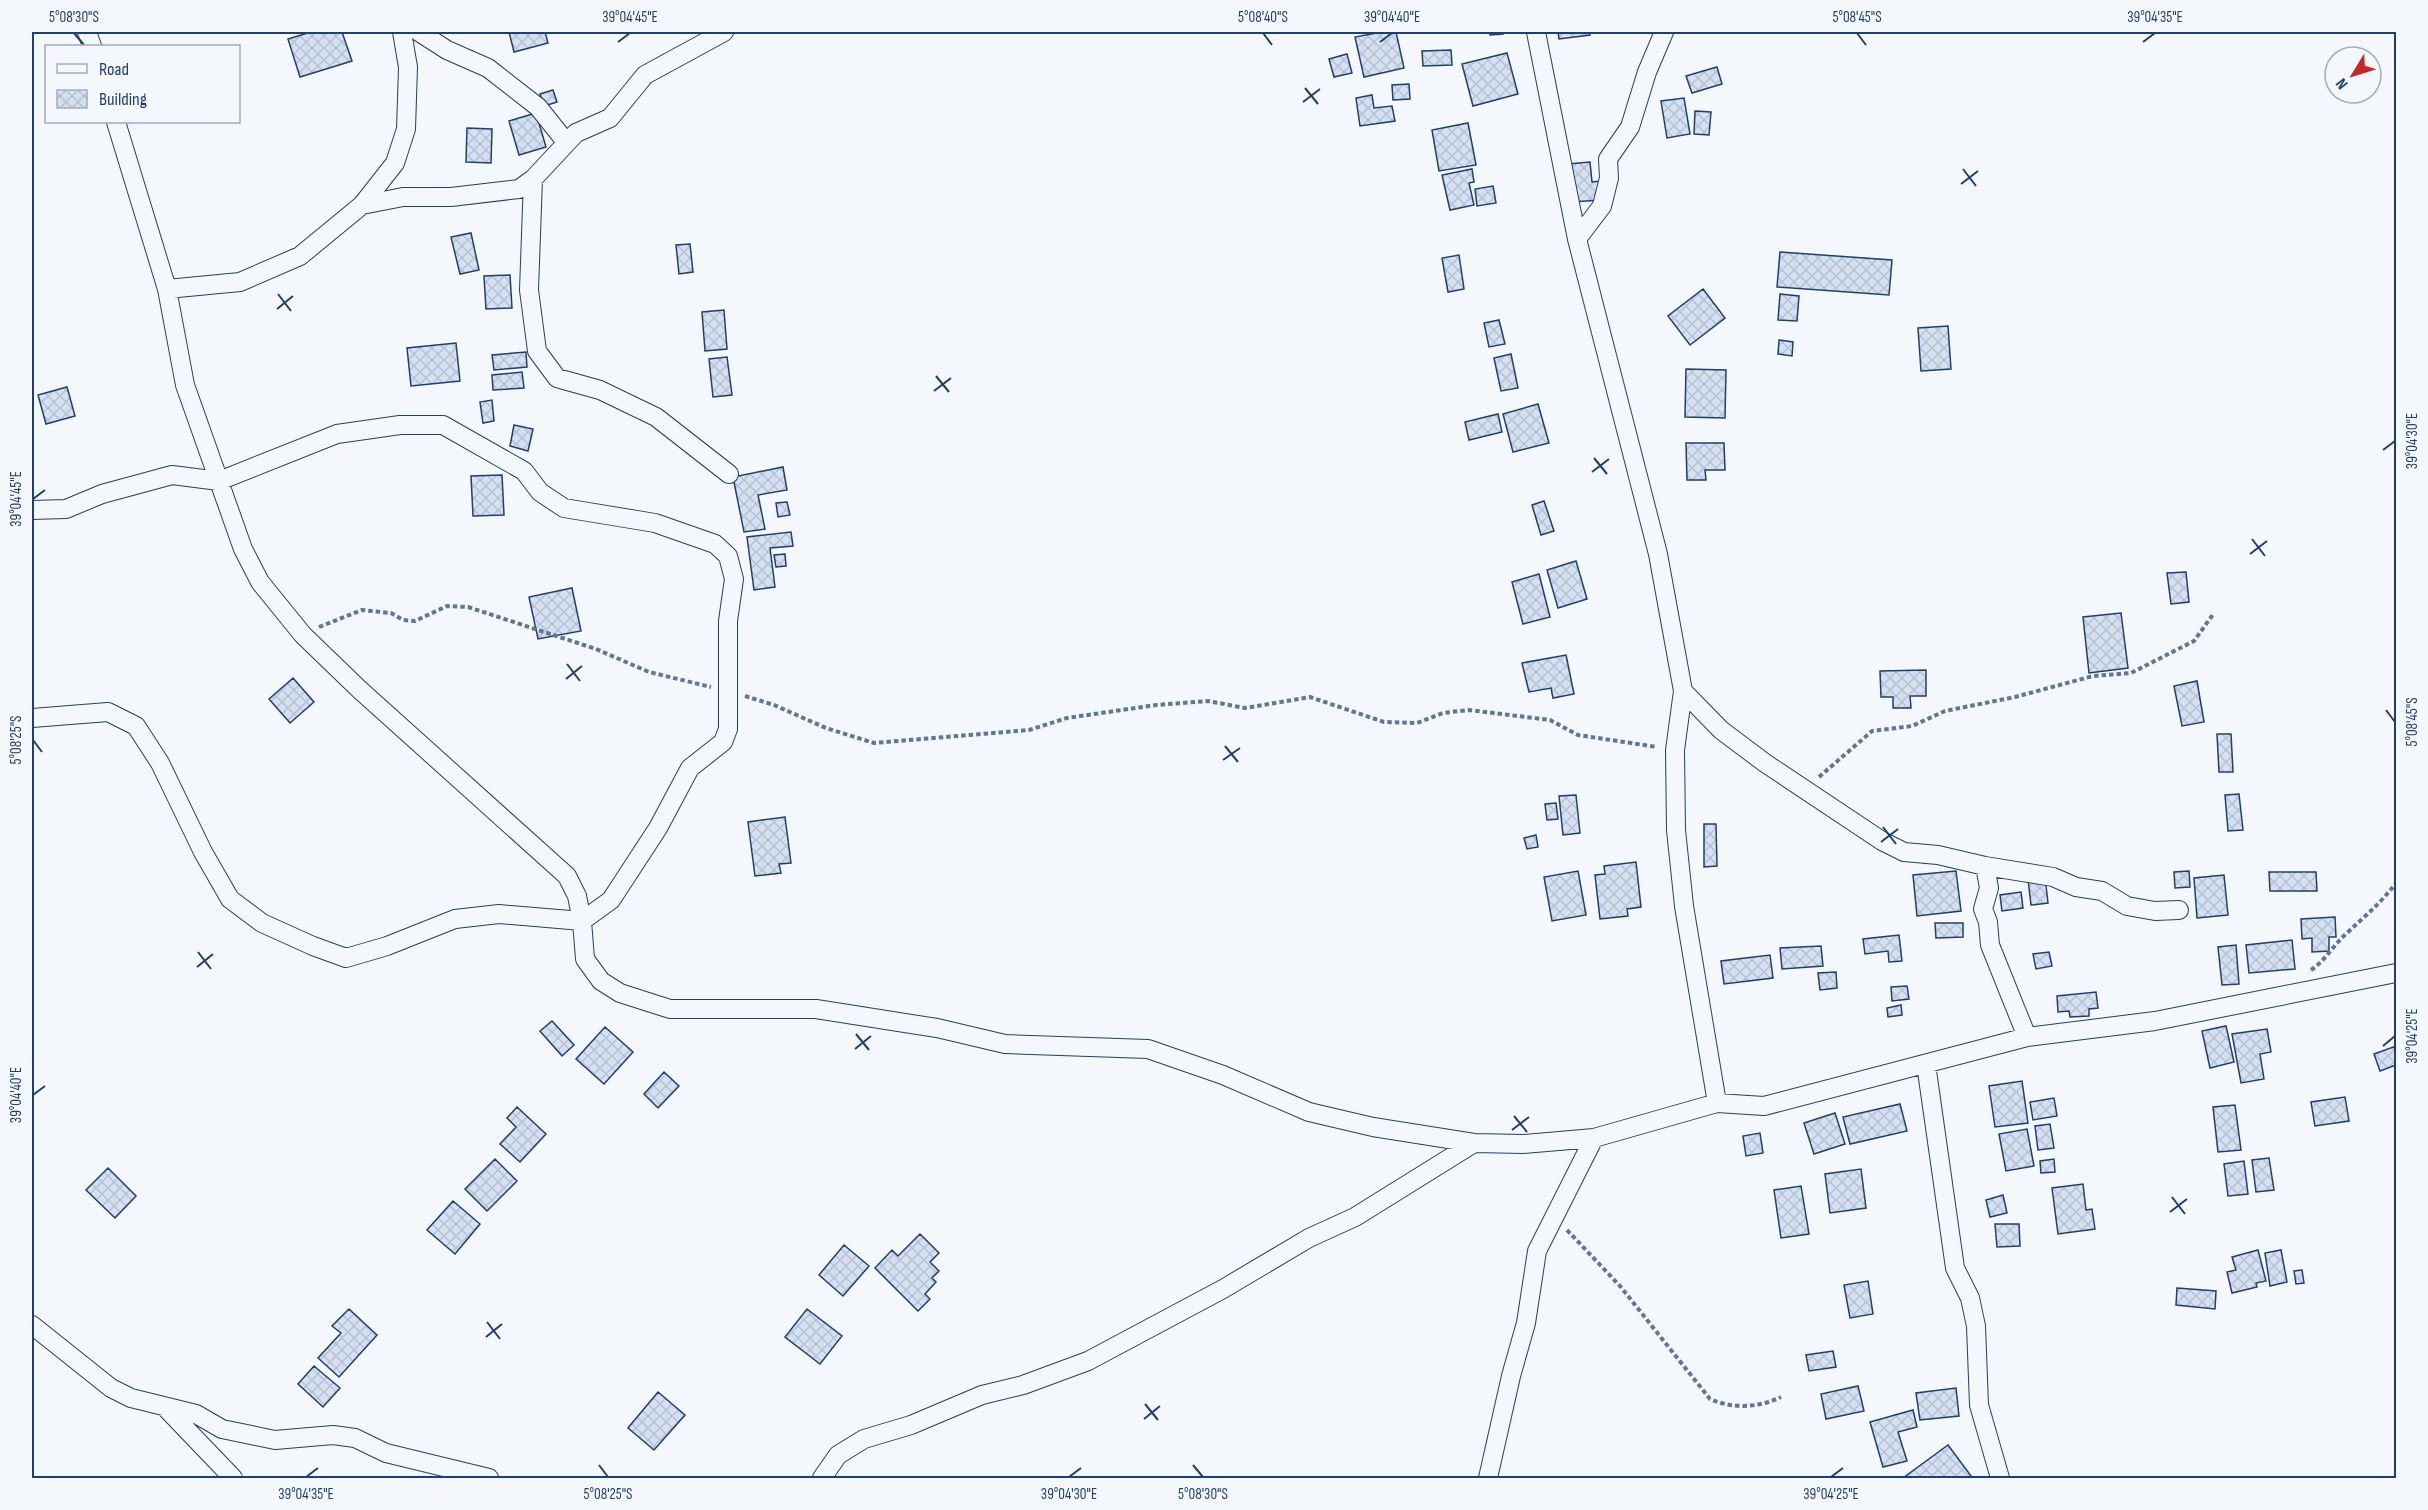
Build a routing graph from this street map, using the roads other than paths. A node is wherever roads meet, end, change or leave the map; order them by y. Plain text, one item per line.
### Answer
1 (402, 32) edge
2 (419, 32) edge
3 (724, 32) edge
4 (1536, 32) edge
5 (1664, 32) edge
6 (116, 123) edge
7 (566, 141) junction
8 (533, 179) junction
9 (362, 205) junction
10 (1577, 238) junction
11 (166, 289) junction
12 (729, 474) dead end
13 (219, 481) junction
14 (32, 510) edge
15 (1683, 691) junction
16 (32, 718) edge
17 (1985, 866) junction
18 (2179, 910) dead end
19 (582, 921) junction
20 (2397, 973) edge
21 (2026, 1037) junction
22 (1926, 1064) junction
23 (1717, 1103) junction
24 (1594, 1138) junction
25 (1474, 1143) junction
26 (32, 1325) edge
27 (164, 1405) junction
28 (233, 1479) edge
29 (489, 1479) edge
30 (822, 1479) edge
31 (1488, 1479) edge
32 (2000, 1479) edge

1 - 9 street
2 - 7 street
3 - 7 street
4 - 10 street
5 - 10 street
6 - 11 street
7 - 8 street
8 - 9 street
8 - 12 street
9 - 11 street
10 - 15 street
11 - 13 street
13 - 14 street
13 - 19 street
13 - 19 street
15 - 17 street
15 - 23 street
16 - 19 street
17 - 18 street
17 - 21 street
19 - 25 street
20 - 21 street
21 - 22 street
22 - 23 street
22 - 32 street
23 - 24 street
24 - 25 street
24 - 31 street
25 - 30 street
26 - 27 street
27 - 28 street
27 - 29 street

